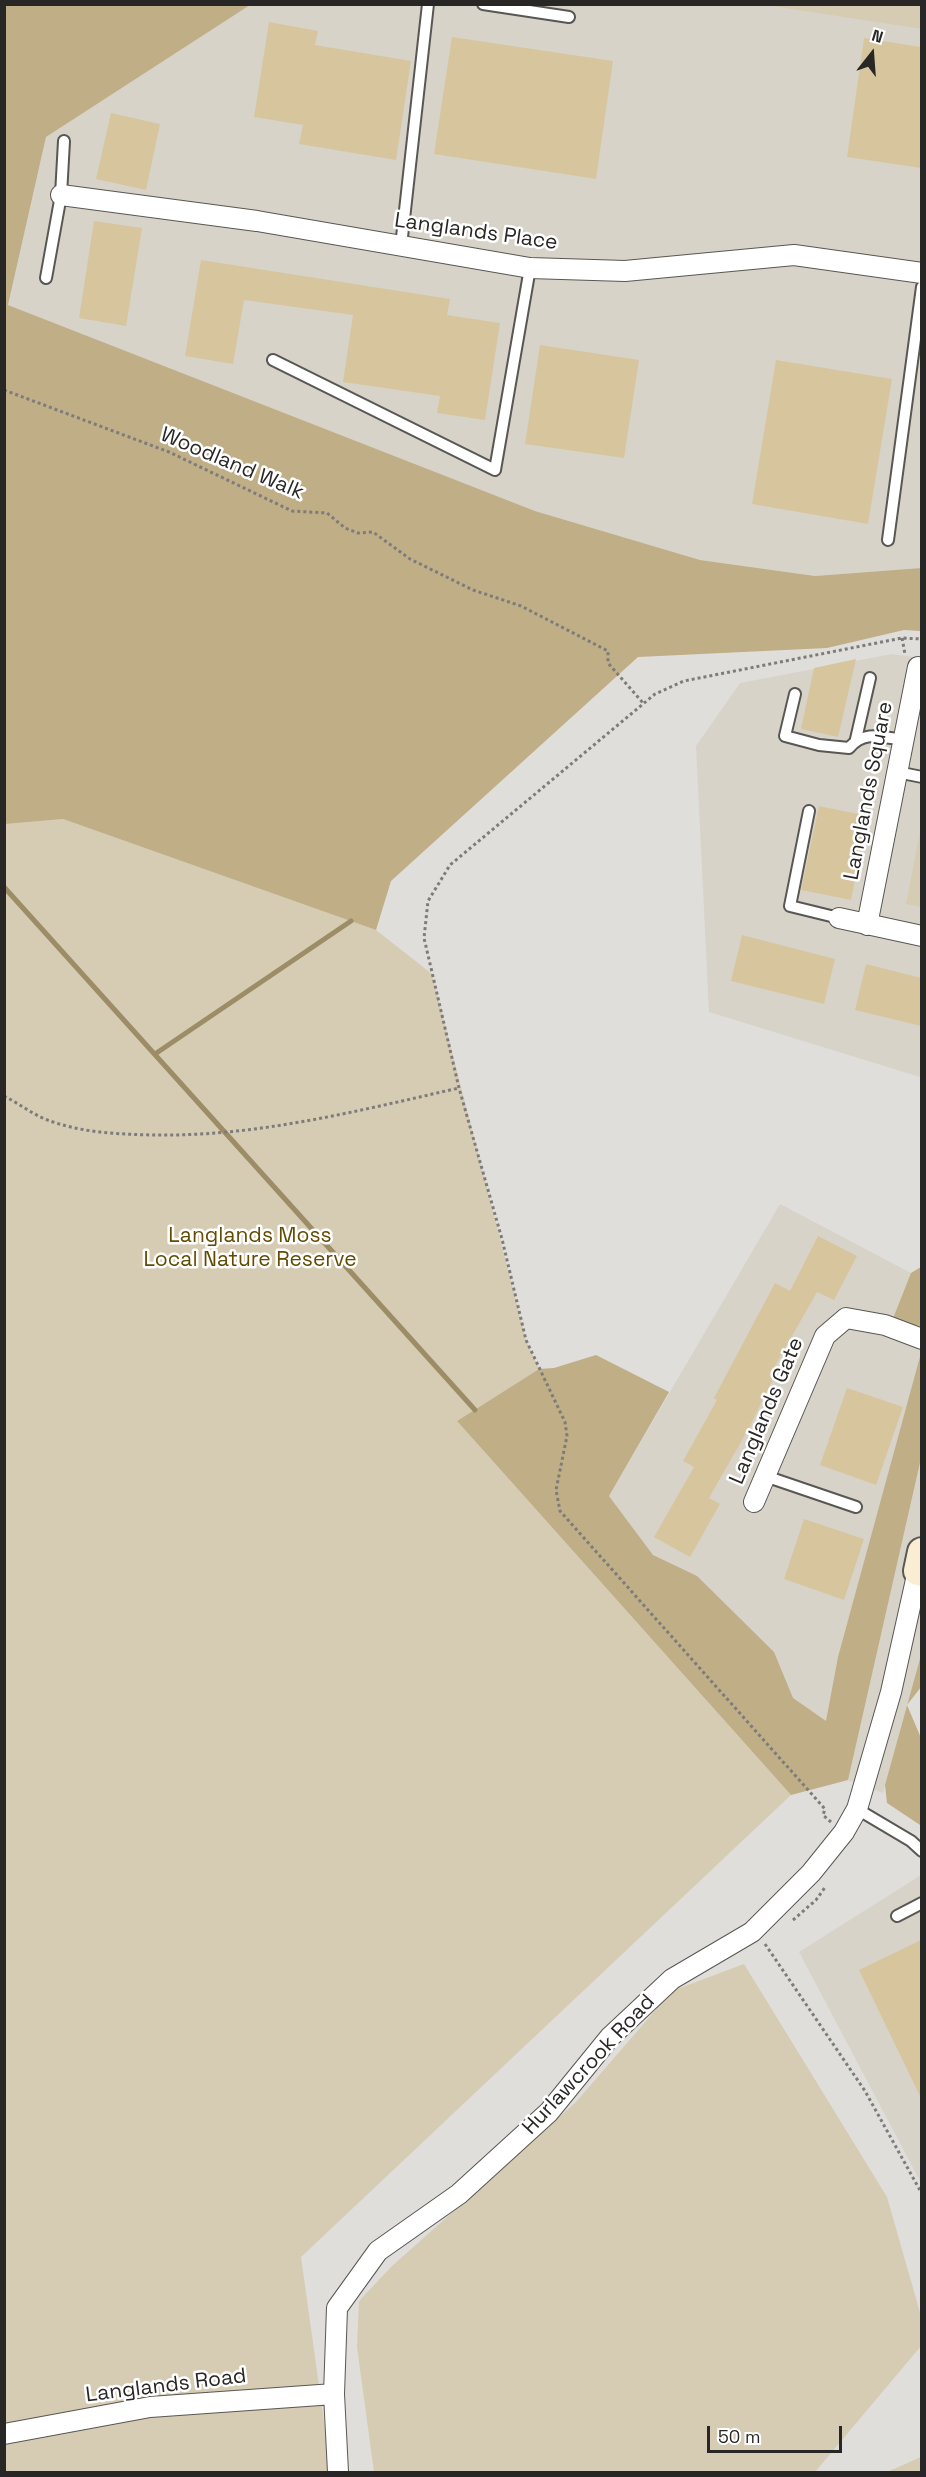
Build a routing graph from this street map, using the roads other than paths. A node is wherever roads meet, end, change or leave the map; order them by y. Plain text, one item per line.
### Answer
1 (428, 4) edge
2 (483, 4) edge
3 (569, 17) dead end
4 (64, 141) dead end
5 (61, 195) junction
6 (401, 246) junction
7 (530, 268) junction
8 (921, 273) edge
9 (46, 278) dead end
10 (921, 287) edge
11 (919, 329) edge
12 (273, 360) dead end
13 (888, 540) dead end
14 (918, 667) dead end
15 (870, 678) dead end
16 (795, 694) dead end
17 (856, 740) junction
18 (903, 740) junction
19 (897, 772) junction
20 (921, 777) edge
21 (809, 811) dead end
22 (839, 918) joint
23 (867, 925) junction
24 (921, 936) edge
25 (921, 1340) edge
26 (765, 1476) junction
27 (754, 1503) dead end
28 (856, 1507) dead end
29 (920, 1565) edge
30 (857, 1809) junction
31 (921, 1851) edge
32 (921, 1903) edge
33 (897, 1916) dead end
34 (334, 2394) junction
35 (4, 2434) edge
36 (338, 2472) edge

1 - 6 lane
2 - 3 lane
4 - 5 lane
5 - 6 street, Langlands Place
5 - 9 lane
6 - 7 street, Langlands Place
7 - 8 street, Langlands Place
7 - 12 lane
10 - 11 lane
11 - 13 lane
14 - 18 street, Langlands Square
15 - 17 lane
16 - 17 lane
17 - 18 lane
18 - 19 street, Langlands Square
19 - 20 lane
19 - 23 street, Langlands Square
21 - 22 lane
22 - 23 street
23 - 24 street
25 - 26 street, Langlands Gate
26 - 27 street, Langlands Gate
26 - 28 lane
29 - 30 street, Hurlawcrook Road
30 - 31 lane
30 - 34 street, Hurlawcrook Road
32 - 33 lane
34 - 35 street, Langlands Road
34 - 36 street, Hurlawcrook Road

